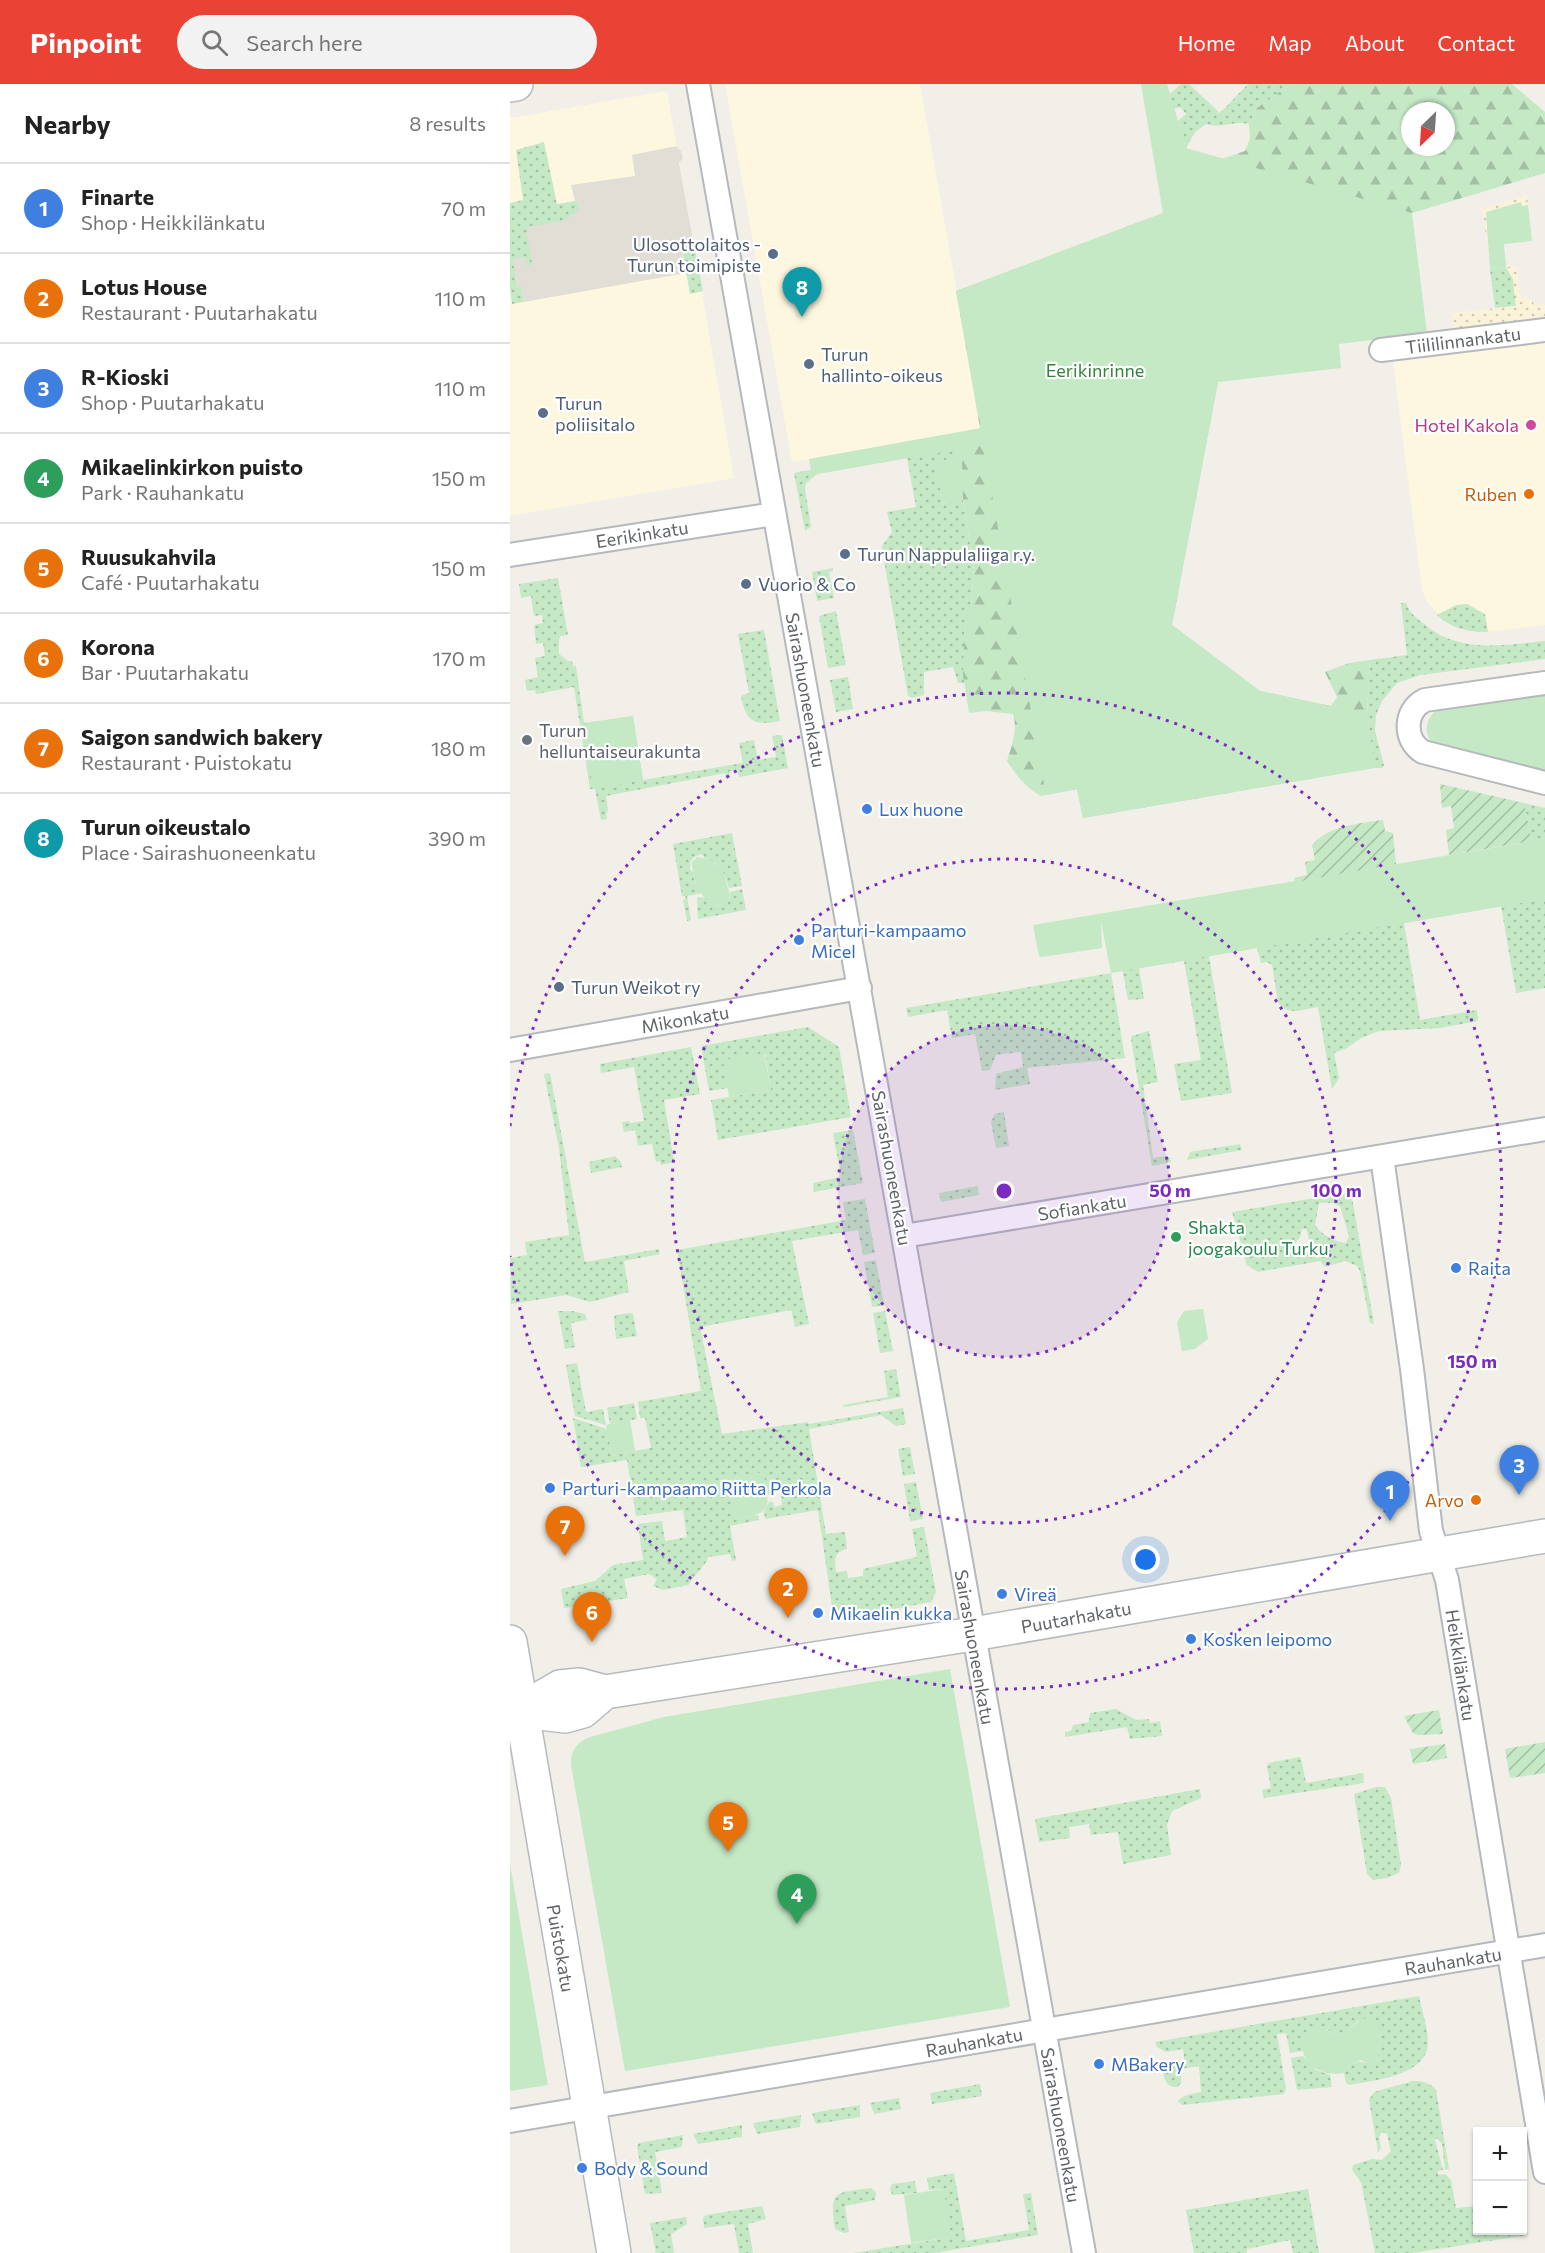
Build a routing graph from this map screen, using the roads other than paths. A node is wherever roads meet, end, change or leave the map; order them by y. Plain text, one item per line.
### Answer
1 (516, 84) edge
2 (698, 84) edge
3 (510, 85) edge
4 (1545, 330) edge
5 (1381, 350) dead end
6 (774, 514) junction
7 (510, 555) edge
8 (1545, 683) edge
9 (1545, 783) edge
10 (860, 988) junction
11 (510, 1050) edge
12 (1545, 1129) edge
13 (1382, 1157) junction
14 (904, 1236) junction
15 (1545, 1536) edge
16 (1439, 1555) junction
17 (973, 1634) junction
18 (510, 1642) edge
19 (516, 1710) edge
20 (1545, 1945) edge
21 (1507, 1952) junction
22 (1044, 2031) junction
23 (589, 2107) junction
24 (510, 2121) edge
25 (1545, 2172) edge
26 (614, 2253) edge
27 (1084, 2253) edge

1 - 3 street
2 - 6 street, Sairashuoneenkatu
4 - 5 street, Tiililinnankatu
6 - 7 street, Eerikinkatu
6 - 10 street, Sairashuoneenkatu
8 - 9 street
10 - 11 street, Mikonkatu
10 - 14 street, Sairashuoneenkatu
12 - 13 street, Sofiankatu
13 - 14 street, Sofiankatu
13 - 16 street, Heikkilänkatu
14 - 17 street, Sairashuoneenkatu
15 - 16 street, Puutarhakatu
16 - 17 street, Puutarhakatu
16 - 21 street, Heikkilänkatu
17 - 19 street, Puutarhakatu
17 - 22 street, Sairashuoneenkatu
18 - 19 street, Puistokatu
19 - 23 street, Puistokatu
20 - 21 street, Rauhankatu
21 - 22 street, Rauhankatu
21 - 25 street, Heikkilänkatu
22 - 23 street, Rauhankatu
22 - 27 street, Sairashuoneenkatu
23 - 24 street, Rauhankatu
23 - 26 street, Puistokatu

